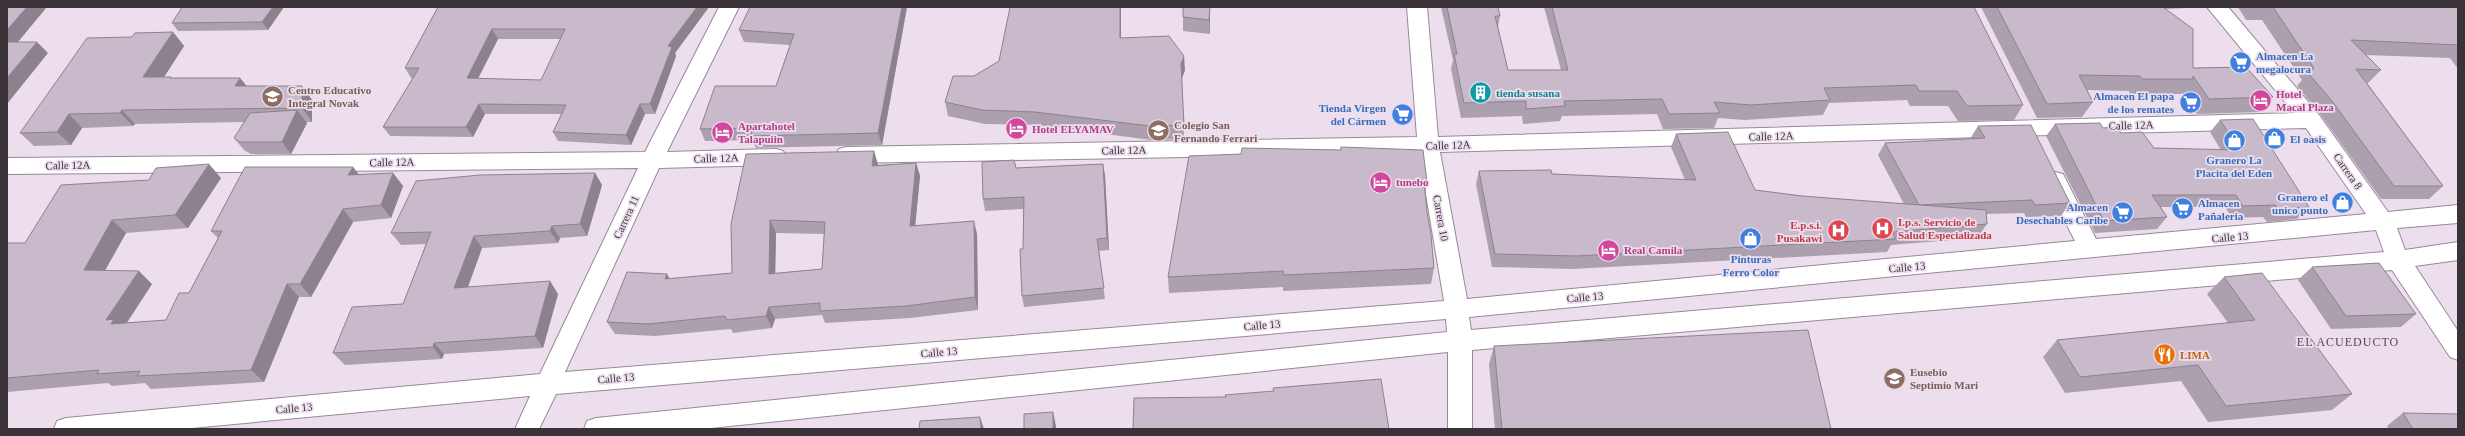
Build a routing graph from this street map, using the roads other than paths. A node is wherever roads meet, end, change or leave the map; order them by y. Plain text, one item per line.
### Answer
1 (729, 7) edge
2 (1417, 7) edge
3 (2217, 7) edge
4 (2019, 107) edge
5 (2312, 120) junction
6 (2030, 128) junction
7 (1428, 145) junction
8 (824, 155) edge
9 (793, 156) edge
10 (652, 160) junction
11 (7, 166) edge
12 (2458, 214) edge
13 (2384, 223) junction
14 (2090, 249) junction
15 (2458, 251) edge
16 (2398, 260) junction
17 (1457, 309) junction
18 (1460, 341) junction
19 (2458, 350) edge
20 (549, 384) junction
21 (766, 420) edge
22 (66, 429) edge
23 (528, 429) edge
24 (596, 429) edge
25 (1460, 429) edge

1 - 10 street, Carrera 11
2 - 7 street, Carrera 10
3 - 5 street, Carrera 8
4 - 6 street
5 - 6 street, Calle 12A
5 - 13 street, Carrera 8
6 - 7 street, Calle 12A
6 - 14 street
7 - 8 street, Calle 12A
7 - 17 street, Carrera 10
9 - 10 street, Calle 12A
10 - 11 street, Calle 12A
10 - 20 street, Carrera 11
12 - 13 street, Calle 13
13 - 14 street, Calle 13
13 - 16 street, Carrera 8
14 - 17 street, Calle 13
15 - 16 street
16 - 18 street
16 - 19 street, Carrera 8
17 - 18 street, Carrera 10
17 - 20 street, Calle 13
18 - 21 street
18 - 25 street, Carrera 10
20 - 22 street, Calle 13
20 - 23 street, Carrera 11
21 - 24 street

